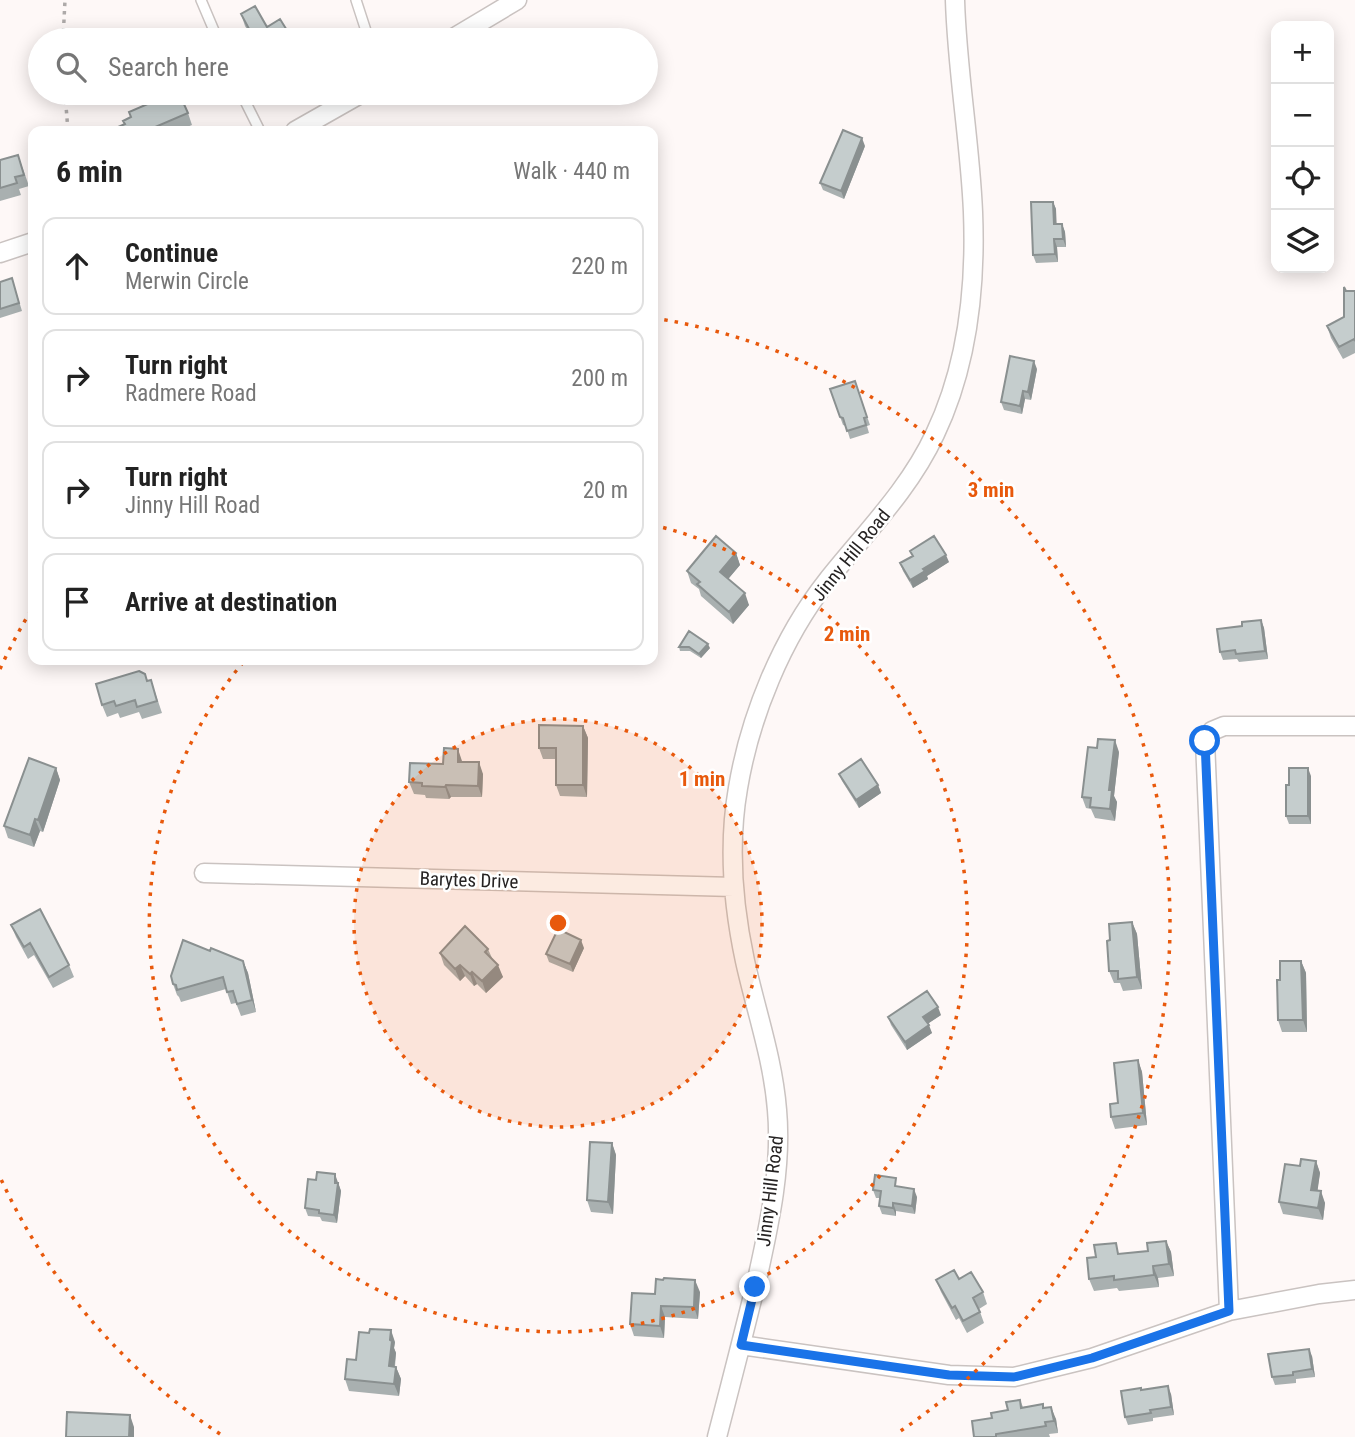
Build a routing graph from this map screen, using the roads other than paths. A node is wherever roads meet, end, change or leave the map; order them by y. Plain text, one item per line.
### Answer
1 (201, 0) edge
2 (356, 0) edge
3 (517, 0) edge
4 (955, 0) edge
5 (213, 28) edge
6 (365, 28) edge
7 (470, 28) edge
8 (247, 105) edge
9 (341, 105) edge
10 (258, 126) edge
11 (304, 126) edge
12 (28, 244) edge
13 (0, 253) edge
14 (1355, 726) edge
15 (204, 873) dead end
16 (734, 887) junction
17 (1355, 1290) edge
18 (1229, 1311) junction
19 (741, 1345) junction
20 (717, 1437) edge

1 - 5 lane
2 - 6 lane
3 - 7 street
4 - 16 street, Jinny Hill Road
8 - 10 lane
9 - 11 street
12 - 13 street
14 - 18 street
15 - 16 street, Barytes Drive
16 - 19 street, Jinny Hill Road
17 - 18 street
18 - 19 street
19 - 20 street, Jinny Hill Road

